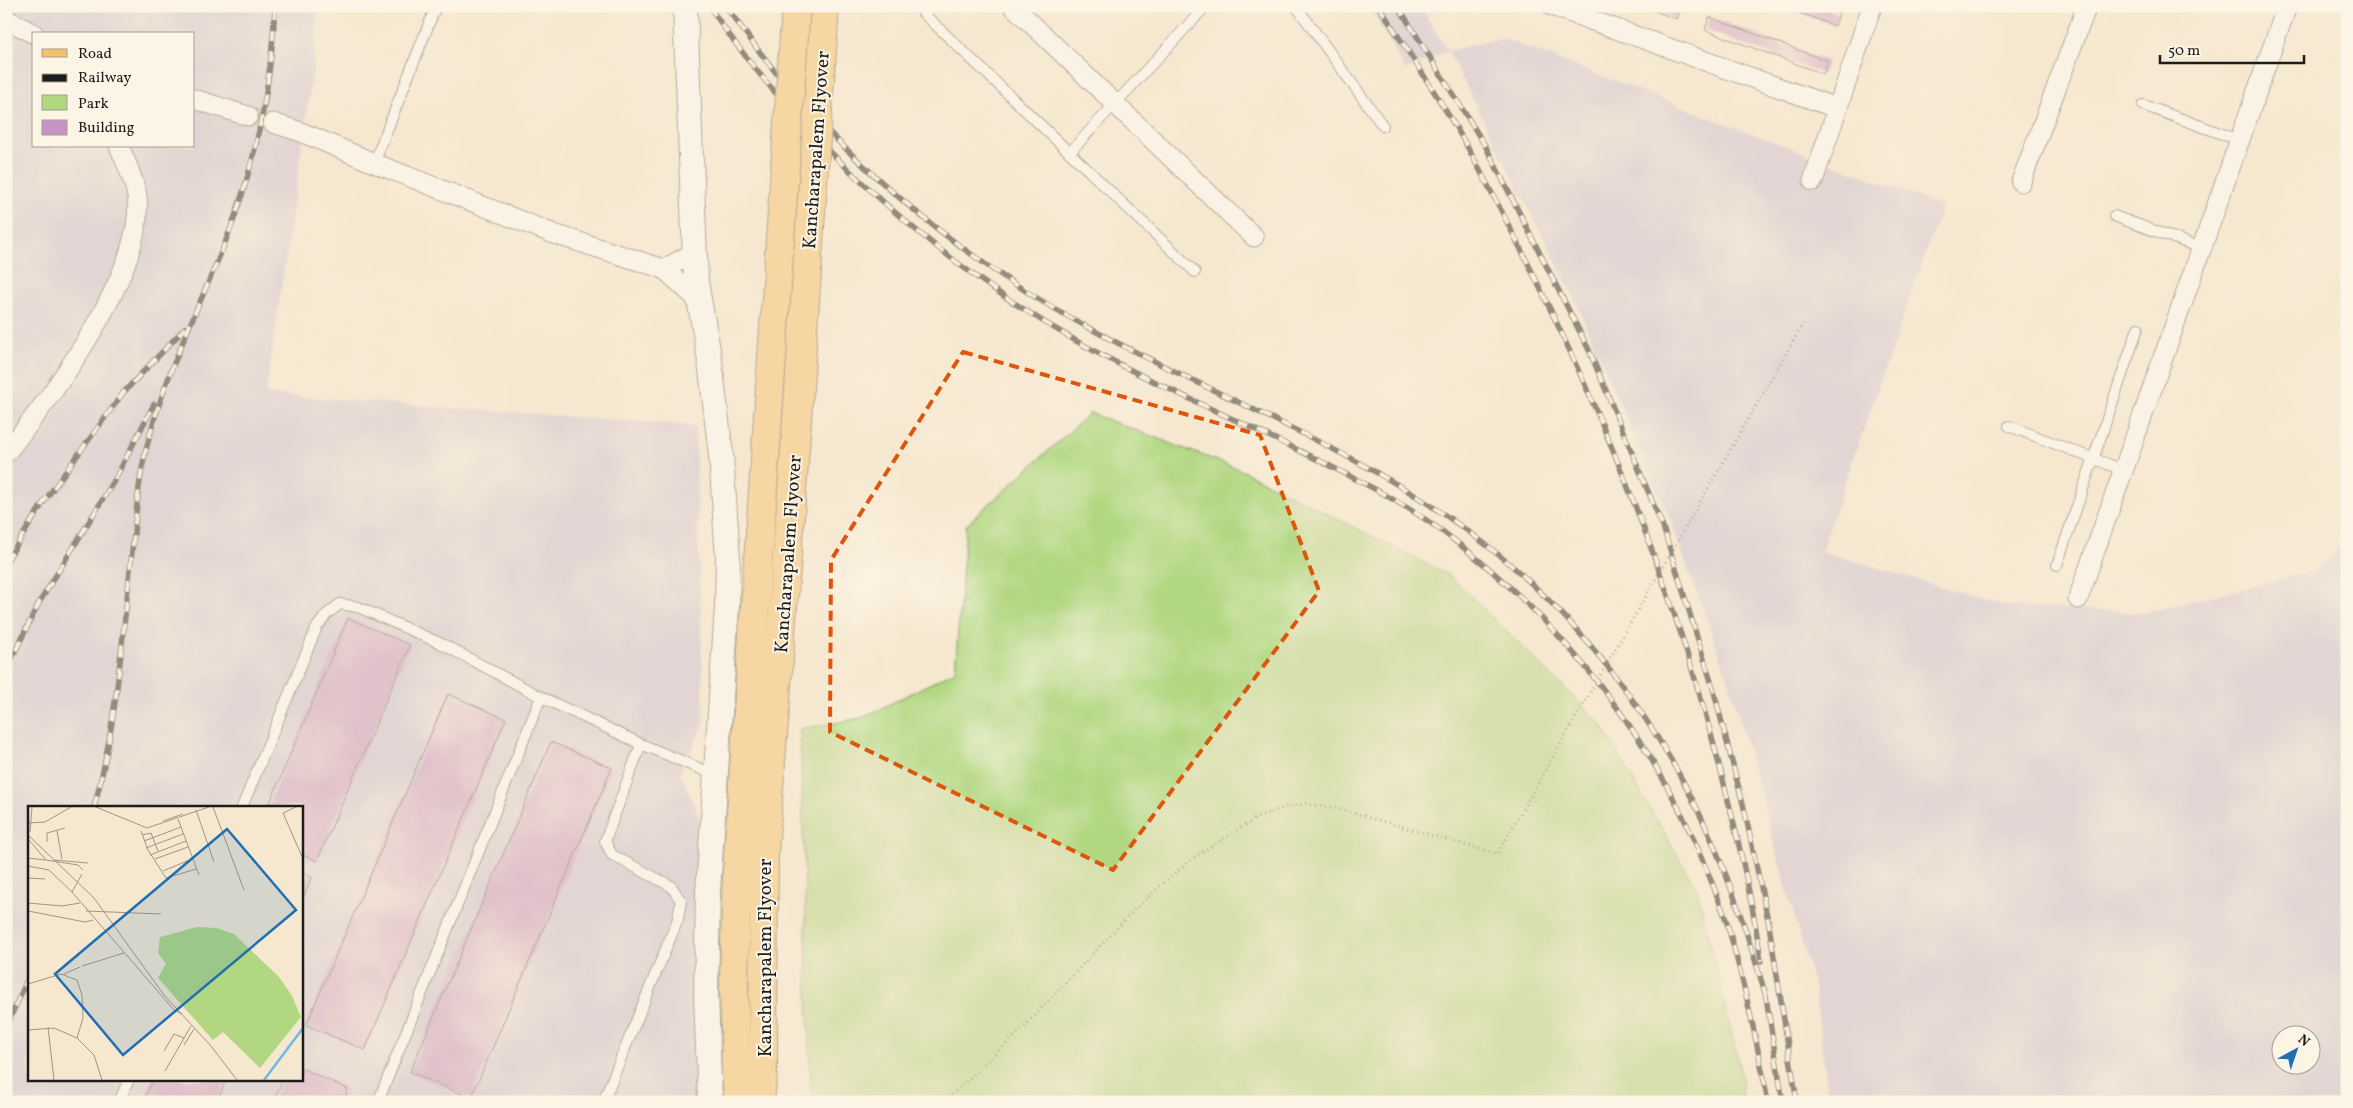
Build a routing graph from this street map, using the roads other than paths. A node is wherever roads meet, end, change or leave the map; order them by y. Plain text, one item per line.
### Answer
1 (436, 6) edge
2 (685, 6) edge
3 (796, 6) edge
4 (824, 6) edge
5 (1013, 6) edge
6 (1206, 6) edge
7 (1296, 6) edge
8 (1552, 6) edge
9 (1872, 6) edge
10 (2087, 6) edge
11 (2287, 6) edge
12 (922, 14) dead end
13 (6, 19) edge
14 (32, 33) edge
15 (195, 99) edge
16 (1115, 104) junction
17 (2143, 105) dead end
18 (1836, 108) junction
19 (248, 116) tunnel mouth
20 (273, 123) tunnel mouth
21 (1383, 126) dead end
22 (2239, 140) junction
23 (120, 148) edge
24 (1070, 152) junction
25 (374, 163) junction
26 (1813, 181) dead end
27 (2022, 182) dead end
28 (2114, 216) dead end
29 (1254, 237) dead end
30 (2201, 248) junction
31 (695, 252) junction
32 (664, 269) junction
33 (1195, 272) dead end
34 (698, 299) junction
35 (2138, 328) dead end
36 (2009, 426) dead end
37 (6, 453) edge
38 (2094, 458) junction
39 (2123, 470) junction
40 (2057, 565) dead end
41 (2078, 599) dead end
42 (541, 697) junction
43 (641, 744) junction
44 (716, 775) junction
45 (242, 806) edge
46 (129, 1080) edge
47 (119, 1102) edge
48 (378, 1102) edge
49 (603, 1102) edge
50 (710, 1102) edge
51 (739, 1102) edge
52 (760, 1102) edge

1 - 25 lane
2 - 31 street
3 - 51 main road, Kancharapalem Flyover, bridge
4 - 52 main road, Kancharapalem Flyover, bridge
5 - 16 street
6 - 16 lane
7 - 21 lane
8 - 18 street
9 - 18 street
10 - 27 street
11 - 22 street
12 - 24 lane
13 - 14 street
15 - 19 street
16 - 24 lane
16 - 29 street
17 - 22 lane
18 - 26 street
20 - 25 street
22 - 30 street
23 - 37 street
24 - 33 lane
25 - 32 street
28 - 30 lane
30 - 39 street
31 - 32 street
31 - 34 street
32 - 34 street
34 - 44 street
35 - 38 lane
36 - 38 lane
38 - 39 lane
38 - 40 lane
39 - 41 street
42 - 43 lane
42 - 45 lane
42 - 48 lane
43 - 44 lane
43 - 49 lane
44 - 50 street
46 - 47 lane

